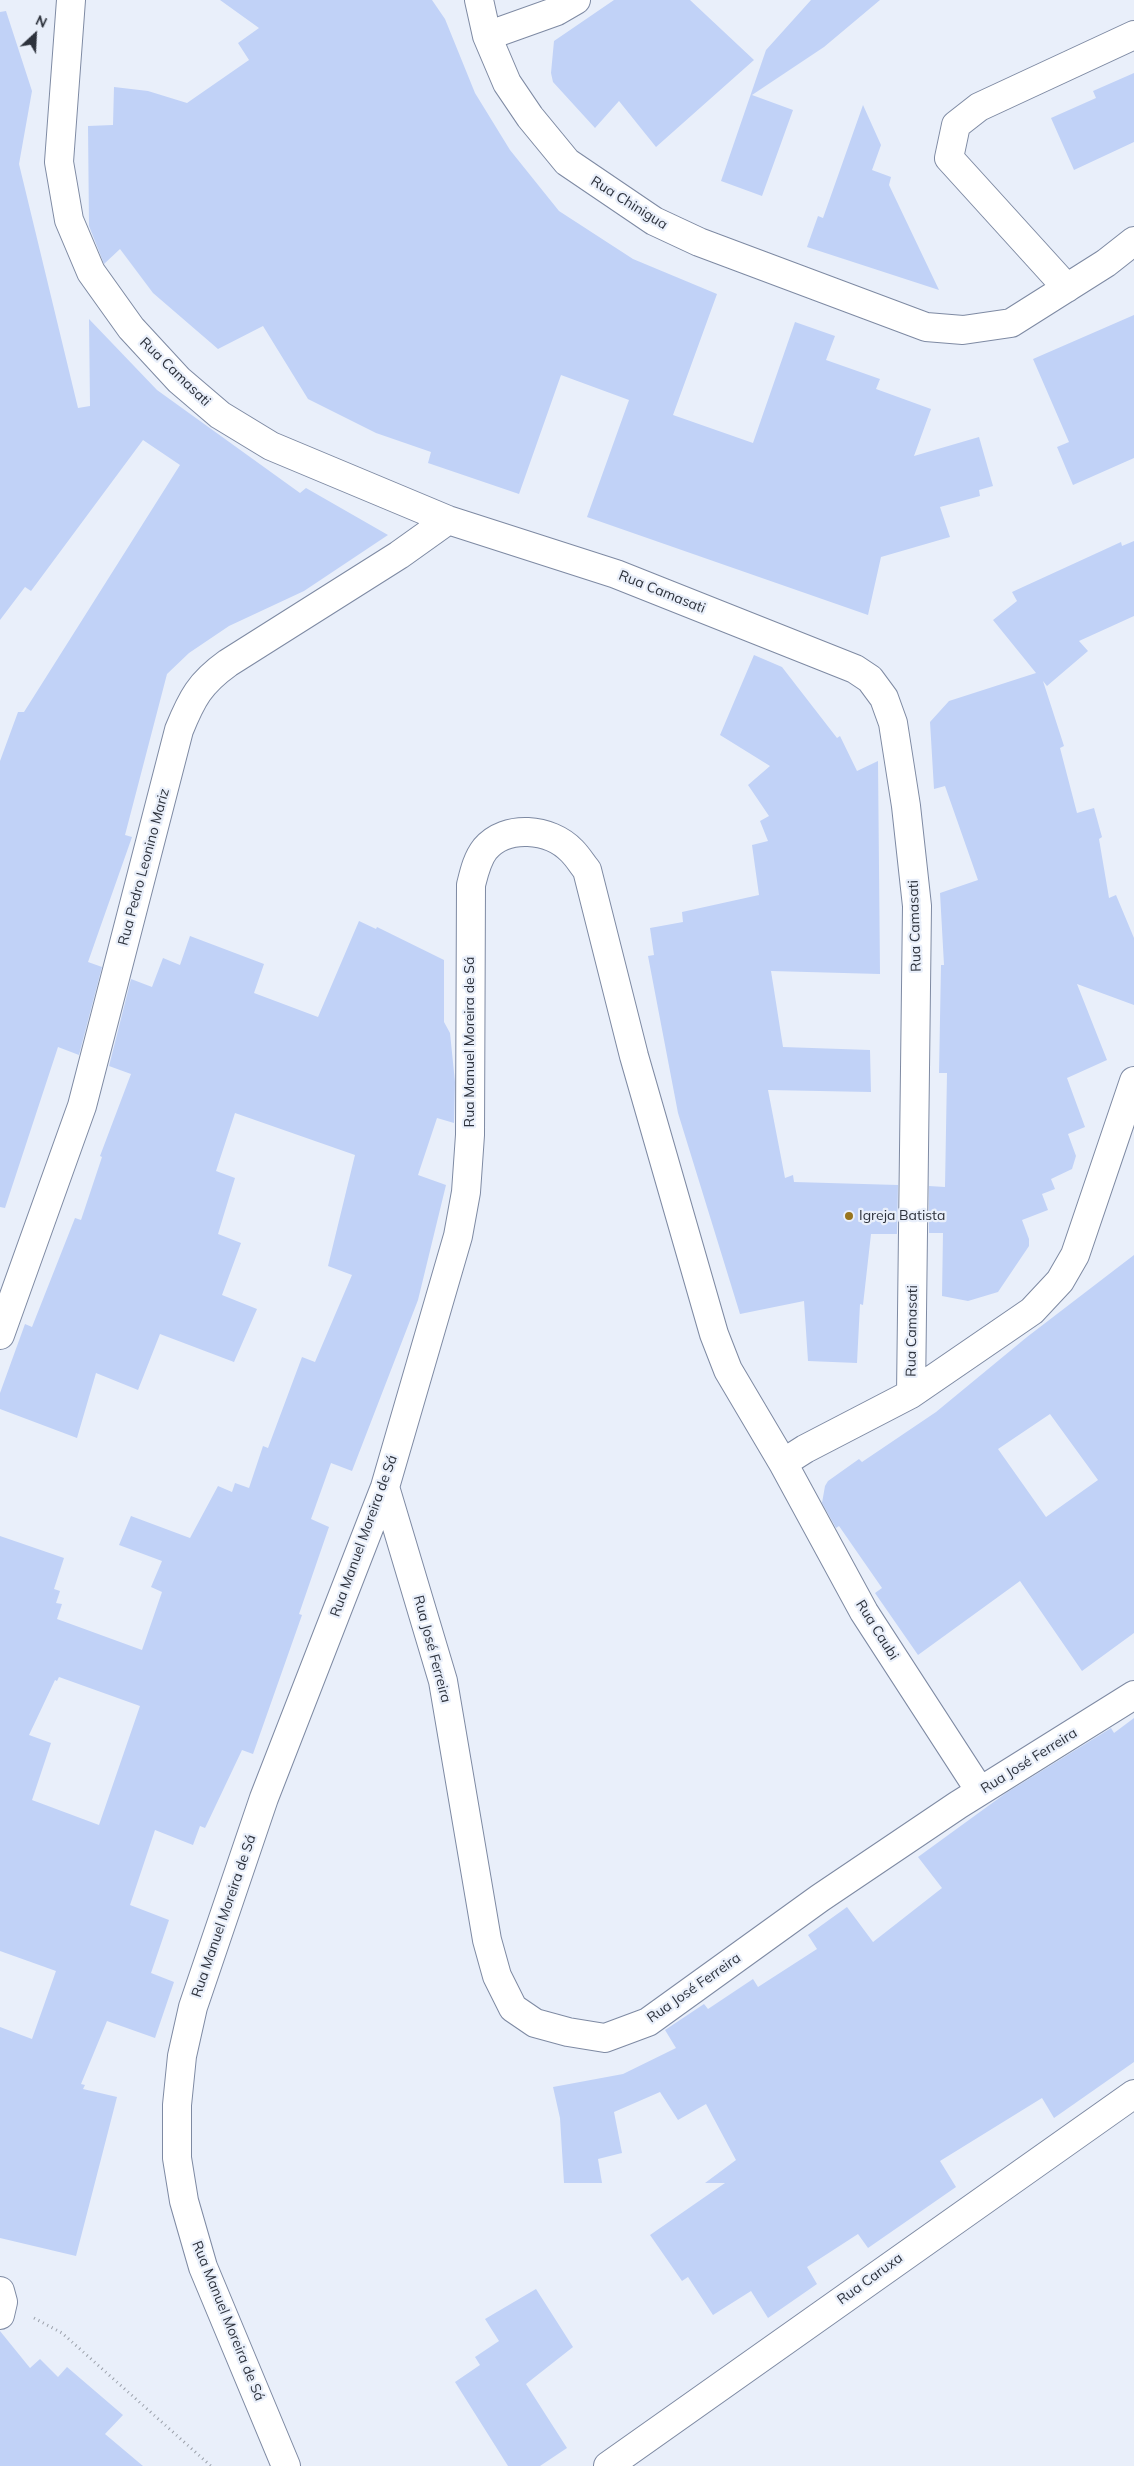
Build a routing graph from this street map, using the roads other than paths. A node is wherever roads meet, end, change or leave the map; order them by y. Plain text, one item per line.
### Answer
1 (71, 0) edge
2 (479, 0) edge
3 (576, 0) edge
4 (1134, 35) edge
5 (487, 36) junction
6 (1134, 241) edge
7 (1066, 288) junction
8 (448, 520) junction
9 (1134, 1081) edge
10 (0, 1335) edge
11 (911, 1394) junction
12 (783, 1462) junction
13 (386, 1486) junction
14 (1134, 1695) edge
15 (980, 1791) junction
16 (1134, 2094) edge
17 (286, 2466) edge
18 (608, 2466) edge

1 - 8 street, Rua Camasati
2 - 5 street, Rua Chinigua
3 - 5 street
4 - 7 street
5 - 7 street, Rua Chinigua
6 - 7 street, Rua Chinigua
8 - 10 street, Rua Pedro Leonino Mariz
8 - 11 street, Rua Camasati
9 - 11 street
11 - 12 street
12 - 13 street, Rua Manuel Moreira de Sá
12 - 15 street, Rua Caubi
13 - 15 street, Rua José Ferreira
13 - 17 street, Rua Manuel Moreira de Sá
14 - 15 street, Rua José Ferreira
16 - 18 street, Rua Caruxa

